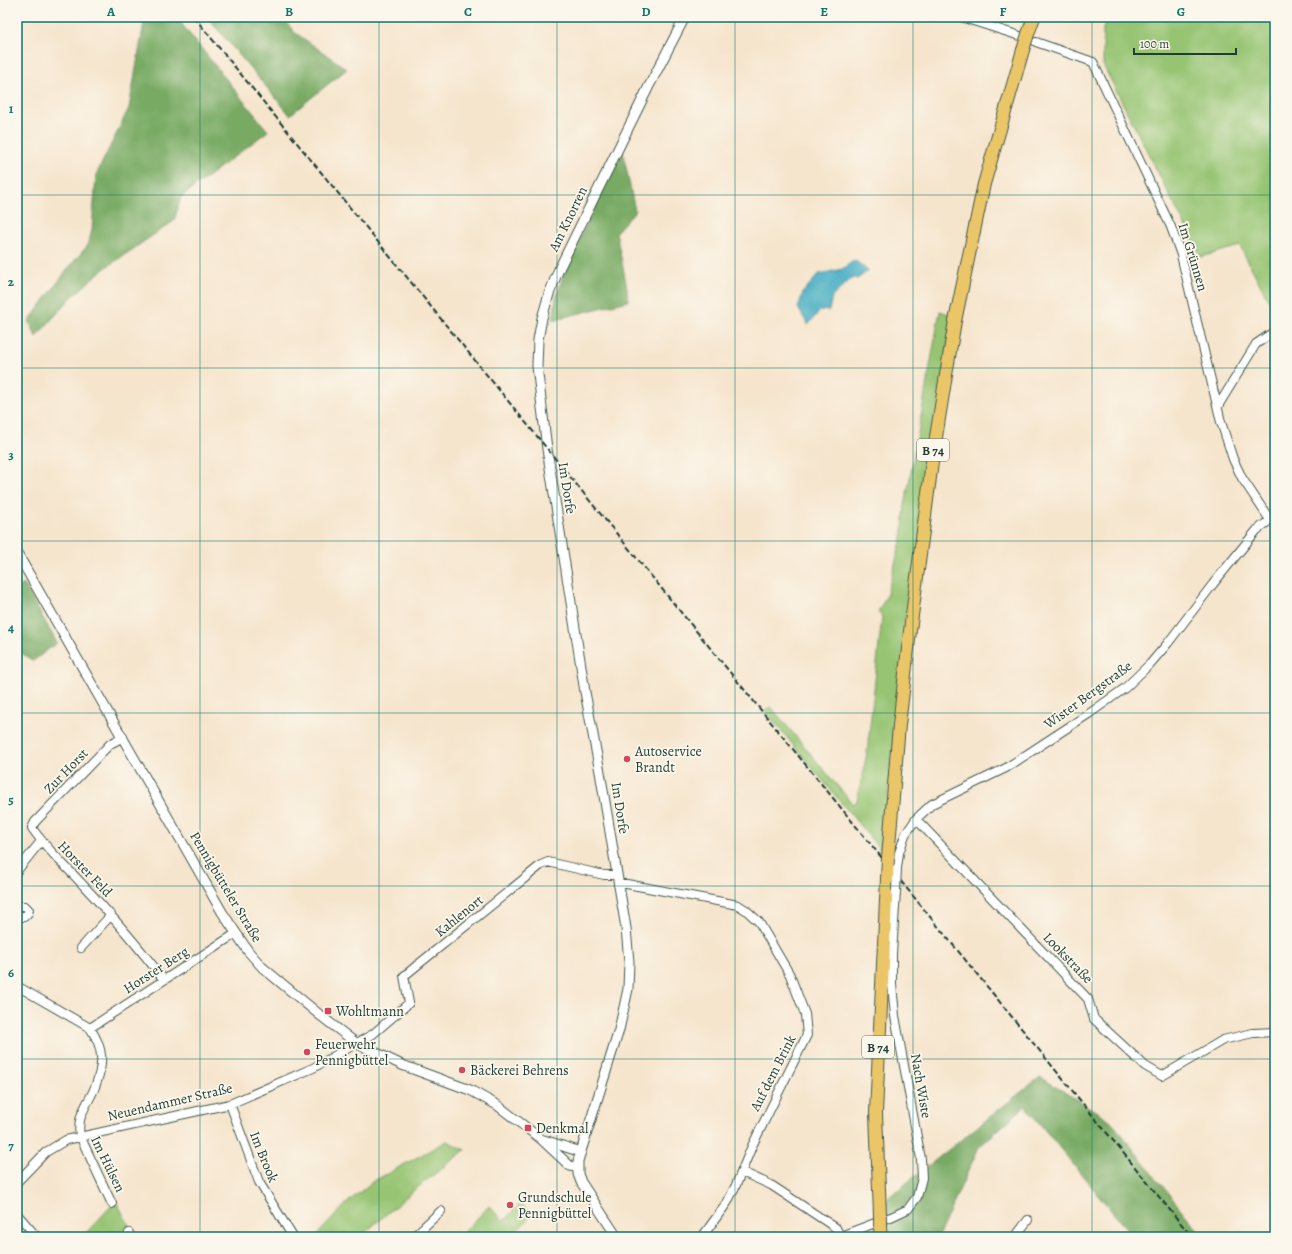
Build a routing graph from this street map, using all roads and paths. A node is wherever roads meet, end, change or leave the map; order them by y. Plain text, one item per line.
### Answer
1 (685, 17) edge
2 (961, 17) edge
3 (1034, 17) edge
4 (1028, 37) junction
5 (1275, 331) edge
6 (1218, 406) junction
7 (547, 449) joint
8 (1273, 520) edge
9 (17, 553) edge
10 (122, 737) junction
11 (916, 819) junction
12 (32, 828) joint
13 (41, 841) junction
14 (897, 868) joint
15 (17, 871) edge
16 (618, 879) junction
17 (17, 906) edge
18 (17, 913) edge
19 (111, 915) junction
20 (235, 934) junction
21 (81, 948) dead end
22 (164, 980) junction
23 (17, 986) edge
24 (90, 1028) junction
25 (1275, 1032) edge
26 (356, 1043) junction
27 (230, 1104) junction
28 (80, 1136) junction
29 (541, 1139) junction
30 (581, 1152) junction
31 (578, 1168) junction
32 (742, 1172) junction
33 (17, 1182) edge
34 (112, 1204) dead end
35 (441, 1211) dead end
36 (17, 1214) edge
37 (1028, 1220) dead end
38 (881, 1226) edge
39 (839, 1236) edge
40 (37, 1237) edge
41 (293, 1237) edge
42 (413, 1237) edge
43 (616, 1237) edge
44 (702, 1237) edge
45 (1015, 1237) edge

1 - 7 street, Am Knorren
2 - 4 street, Im Grünnen
3 - 4 main road, B 74
4 - 6 street, Im Grünnen
4 - 38 main road, B 74, bridge
5 - 6 street
6 - 8 street, Im Grünnen
7 - 16 street, Im Dorfe
8 - 11 street, Wister Bergstraße
9 - 10 street, Pennigbütteler Straße
10 - 12 street, Zur Horst
10 - 20 street, Pennigbütteler Straße
11 - 14 street, Wister Bergstraße
11 - 25 street, Lookstraße
12 - 13 street, Horster Feld
13 - 15 street, Horster Feld
13 - 19 street, Horster Feld
14 - 39 street, Nach Wiste, bridge
16 - 26 street, Kahlenort
16 - 30 street, Im Dorfe
16 - 32 street, Auf dem Brink
17 - 18 street
19 - 21 street, Horster Feld
19 - 22 street, Horster Feld
20 - 22 street, Horster Berg
20 - 26 street, Pennigbütteler Straße
22 - 24 street, Horster Berg
23 - 24 street
24 - 28 street
26 - 27 street, Neuendammer Straße
26 - 29 street, Pennigbütteler Straße
27 - 28 street, Neuendammer Straße
27 - 41 street, Im Brook
28 - 33 street, Neuendammer Straße
28 - 34 street, Im Hülsen
29 - 30 street, Pennigbütteler Straße
29 - 31 street, Pennigbütteler Straße
30 - 31 street, Im Dorfe
31 - 43 street
32 - 39 street, Nach Wiste
32 - 44 street, Auf dem Brink
35 - 42 street
36 - 40 street
37 - 45 street

